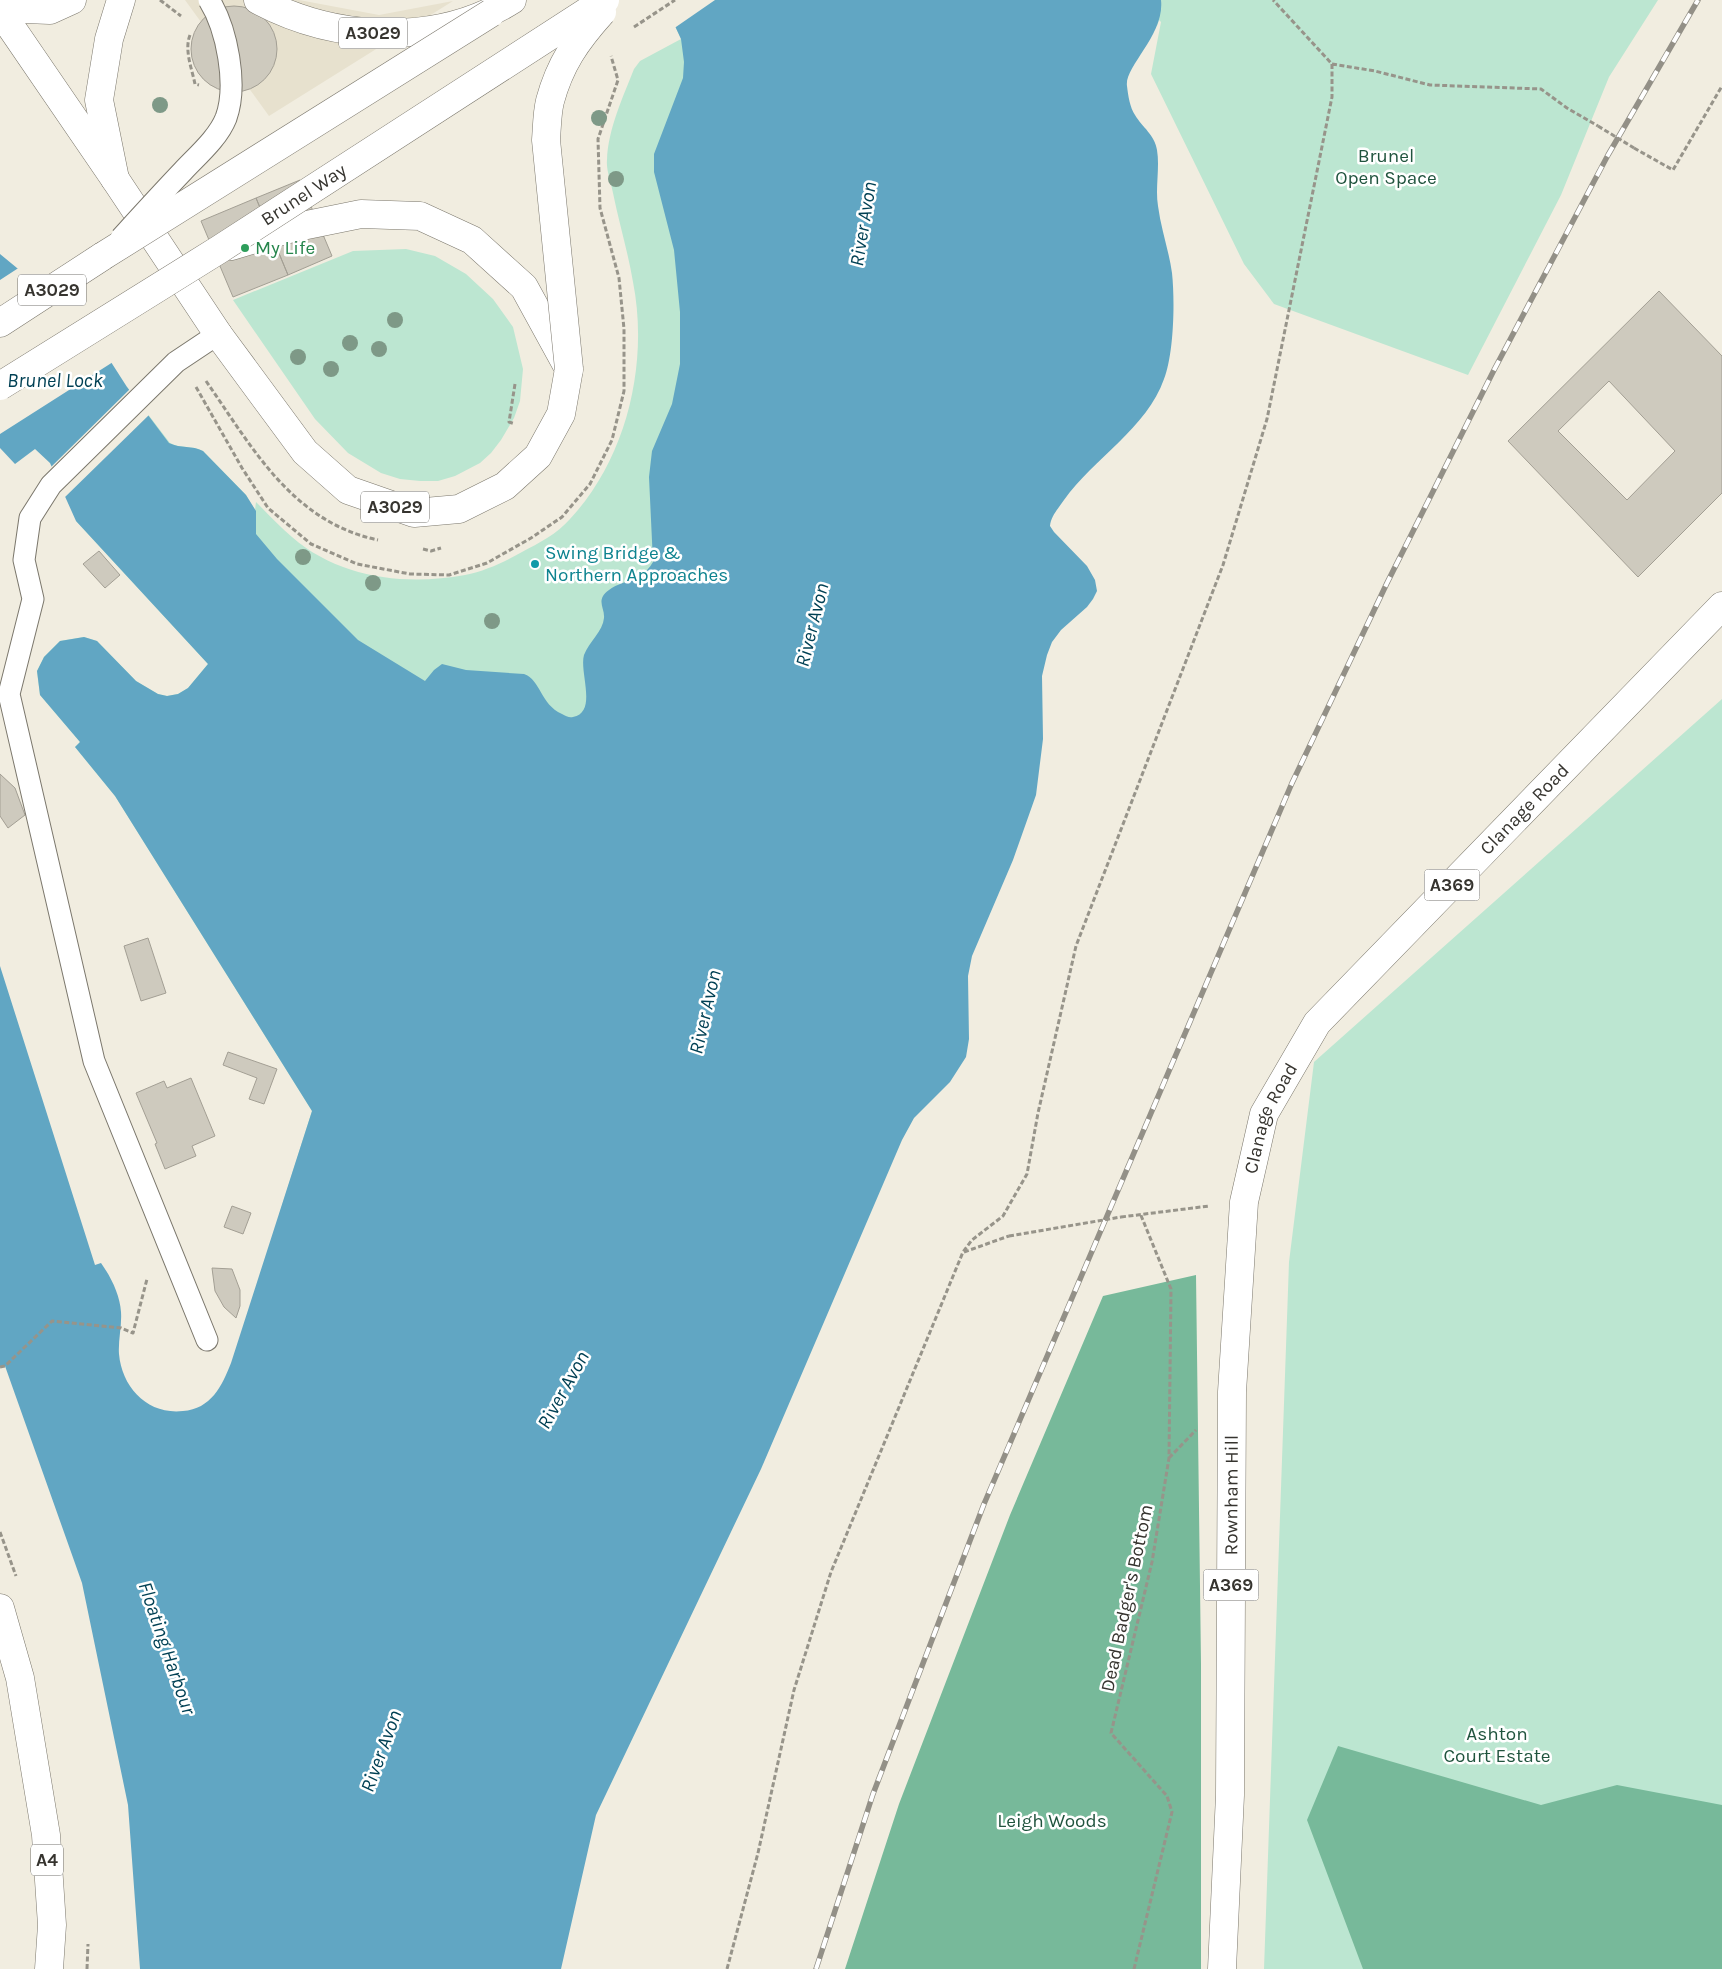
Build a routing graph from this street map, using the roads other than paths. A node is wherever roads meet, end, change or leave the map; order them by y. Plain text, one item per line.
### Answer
1 (72, 0) edge
2 (121, 0) edge
3 (210, 0) edge
4 (258, 0) edge
5 (606, 0) edge
6 (613, 0) edge
7 (501, 7) edge
8 (0, 9) edge
9 (115, 179) junction
10 (220, 249) junction
11 (103, 256) junction
12 (0, 323) edge
13 (218, 334) junction
14 (569, 370) junction
15 (0, 386) edge
16 (1722, 606) edge
17 (1244, 1202) joint
18 (207, 1340) dead end
19 (0, 1608) edge
20 (0, 1677) edge
21 (31, 1753) junction
22 (49, 1969) edge
23 (1222, 1969) edge

1 - 8 main road
2 - 9 main road
3 - 11 lane, bridge
4 - 7 main road, A3029, bridge
5 - 10 main road, Brunel Way / A3029, bridge
6 - 14 main road, A3029, bridge
7 - 11 main road, A3029, bridge
8 - 9 main road, A3029
9 - 13 main road, A3029
10 - 14 main road, A3029, bridge
10 - 15 main road, Brunel Way / A3029, bridge
11 - 12 main road, A3029
13 - 14 main road, A3029
13 - 18 lane
16 - 17 main road, Clanage Road / A369
17 - 23 main road, Rownham Hill / A369
19 - 21 main road, A4
20 - 21 main road
21 - 22 main road, A4

